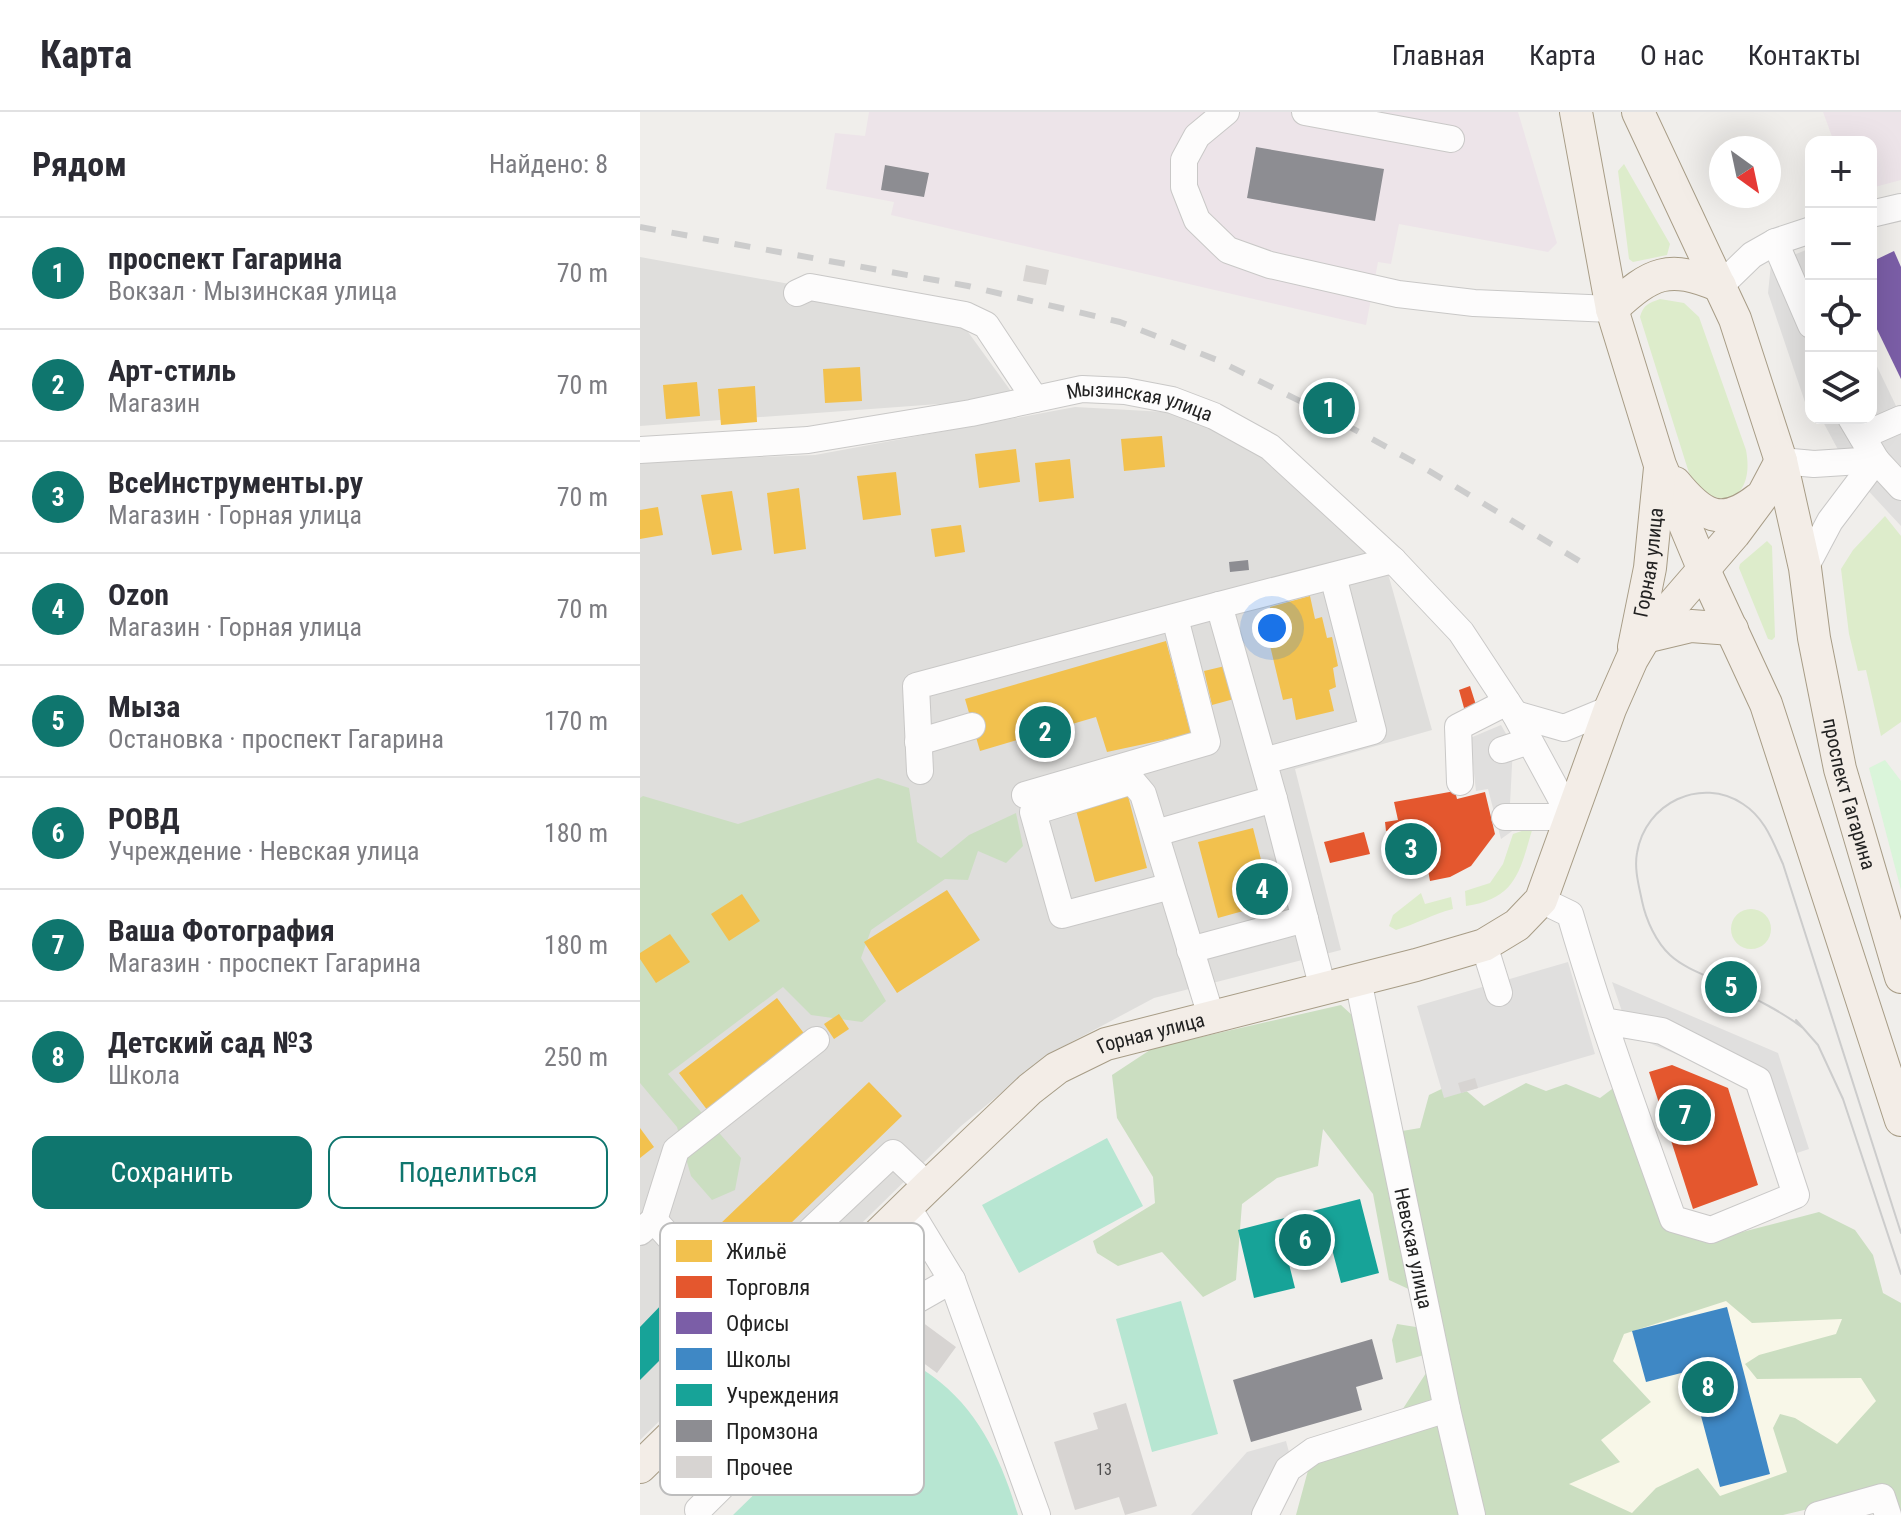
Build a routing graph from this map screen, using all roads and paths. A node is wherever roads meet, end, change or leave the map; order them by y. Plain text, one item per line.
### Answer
1 (1226, 112) edge
2 (1305, 112) edge
3 (1576, 112) edge
4 (1638, 112) edge
5 (1451, 139) dead end
6 (1901, 207) edge
7 (1877, 213) edge
8 (1805, 232) edge
9 (1775, 242) junction
10 (1720, 286) junction
11 (797, 293) dead end
12 (1612, 309) junction
13 (1805, 311) edge
14 (1035, 399) junction
15 (1901, 419) edge
16 (1856, 427) edge
17 (640, 450) edge
18 (1876, 460) junction
19 (1781, 461) junction
20 (1660, 465) junction
21 (1901, 487) edge
22 (1763, 495) junction
23 (1393, 560) junction
24 (1703, 568) junction
25 (1805, 568) junction
26 (1333, 576) junction
27 (1219, 605) junction
28 (1175, 618) junction
29 (1732, 629) junction
30 (1638, 648) junction
31 (1511, 708) junction
32 (1610, 709) junction
33 (972, 726) dead end
34 (1529, 741) junction
35 (918, 742) junction
36 (1502, 750) dead end
37 (1264, 761) junction
38 (920, 771) dead end
39 (1460, 782) dead end
40 (1025, 795) dead end
41 (1274, 799) junction
42 (1505, 817) dead end
43 (1571, 817) junction
44 (1156, 833) junction
45 (1171, 886) junction
46 (1541, 900) junction
47 (1305, 919) junction
48 (1484, 945) junction
49 (1190, 950) junction
50 (1901, 977) edge
51 (1358, 980) junction
52 (1323, 989) junction
53 (1499, 993) dead end
54 (1211, 1016) junction
55 (1604, 1021) junction
56 (816, 1040) dead end
57 (1901, 1120) edge
58 (918, 1196) junction
59 (819, 1223) edge
60 (890, 1223) edge
61 (647, 1226) edge
62 (952, 1280) junction
63 (924, 1296) edge
64 (1447, 1409) junction
65 (660, 1447) edge
66 (640, 1466) edge
67 (713, 1495) edge
68 (698, 1510) dead end
69 (1037, 1515) edge
70 (1265, 1515) edge
71 (1472, 1515) edge
72 (1818, 1515) edge
73 (1888, 1515) edge

1 - 12 street
2 - 5 street
3 - 12 main road
4 - 10 main road, проспект Гагарина
6 - 7 street
8 - 9 street
9 - 10 street
9 - 13 street
10 - 12 main road
10 - 19 main road, проспект Гагарина
11 - 14 street
12 - 20 main road
14 - 17 street, Мызинская улица
14 - 23 street, Мызинская улица
15 - 16 street
16 - 18 street
18 - 19 street
18 - 21 street
18 - 25 street
19 - 22 main road, Горная улица
19 - 25 main road, проспект Гагарина
20 - 22 main road
20 - 24 main road
20 - 30 main road, Горная улица
22 - 24 main road, Горная улица
23 - 26 street
23 - 31 street, Мызинская улица
24 - 29 main road
24 - 30 main road, Горная улица
25 - 50 main road, проспект Гагарина
26 - 27 street
26 - 37 street
27 - 28 street
27 - 37 street
28 - 35 street
28 - 40 street
29 - 30 main road
29 - 57 main road
30 - 32 main road, Горная улица
31 - 32 street
31 - 34 street, Мызинская улица
31 - 39 street
32 - 43 main road, Горная улица
33 - 35 street
34 - 36 street
34 - 43 street, Мызинская улица
35 - 38 street
37 - 41 street
41 - 44 street
41 - 47 street
42 - 43 street
43 - 46 main road, Горная улица
44 - 45 street
44 - 45 street
45 - 49 street
46 - 48 main road, Горная улица
46 - 55 street
47 - 49 street
47 - 52 street
48 - 51 main road, Горная улица
48 - 53 street
49 - 54 street
51 - 52 main road, Горная улица
51 - 64 street, Невская улица
52 - 54 main road, Горная улица
54 - 58 main road, Горная улица
55 - 55 street
56 - 61 street
58 - 59 street
58 - 60 main road, Горная улица
58 - 62 street
62 - 63 street
62 - 69 street
64 - 70 street
64 - 71 street, Невская улица
65 - 66 main road, Горная улица
67 - 68 street
72 - 73 street

